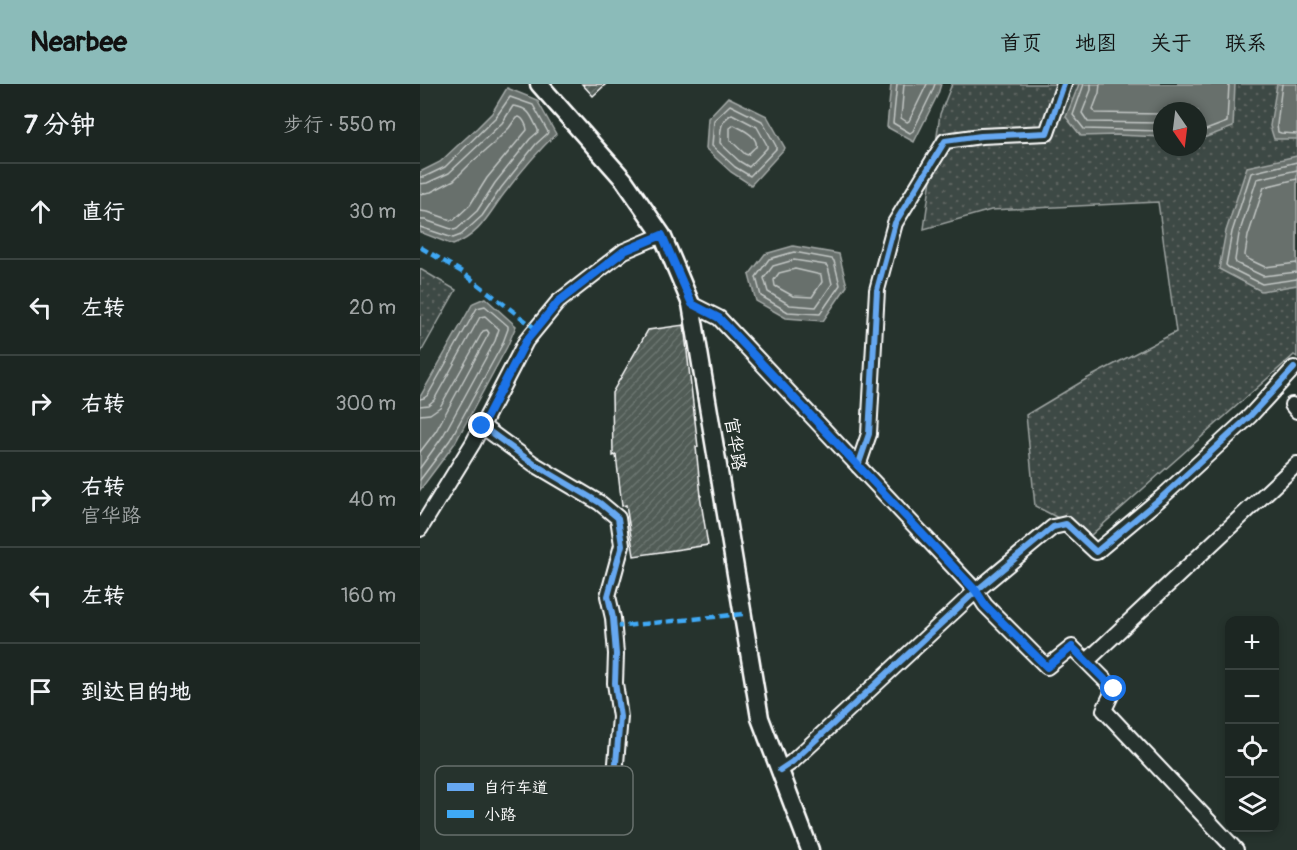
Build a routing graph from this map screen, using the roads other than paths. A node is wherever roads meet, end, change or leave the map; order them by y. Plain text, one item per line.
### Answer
1 (539, 84) edge
2 (1064, 84) edge
3 (662, 235) junction
4 (692, 304) junction
5 (1294, 368) dead end
6 (482, 426) junction
7 (1297, 464) edge
8 (858, 466) junction
9 (420, 529) edge
10 (976, 591) junction
11 (1087, 661) junction
12 (616, 766) edge
13 (780, 770) junction
14 (810, 850) edge
15 (1236, 850) edge

1 - 3 main road, 官华路
2 - 8 street
3 - 4 main road, 官华路
3 - 6 street
4 - 8 street
4 - 13 main road, 官华路
5 - 10 street
6 - 9 street
6 - 12 street
7 - 11 street
8 - 10 street
10 - 11 street
10 - 13 street
11 - 15 street
13 - 14 main road, 官华路

